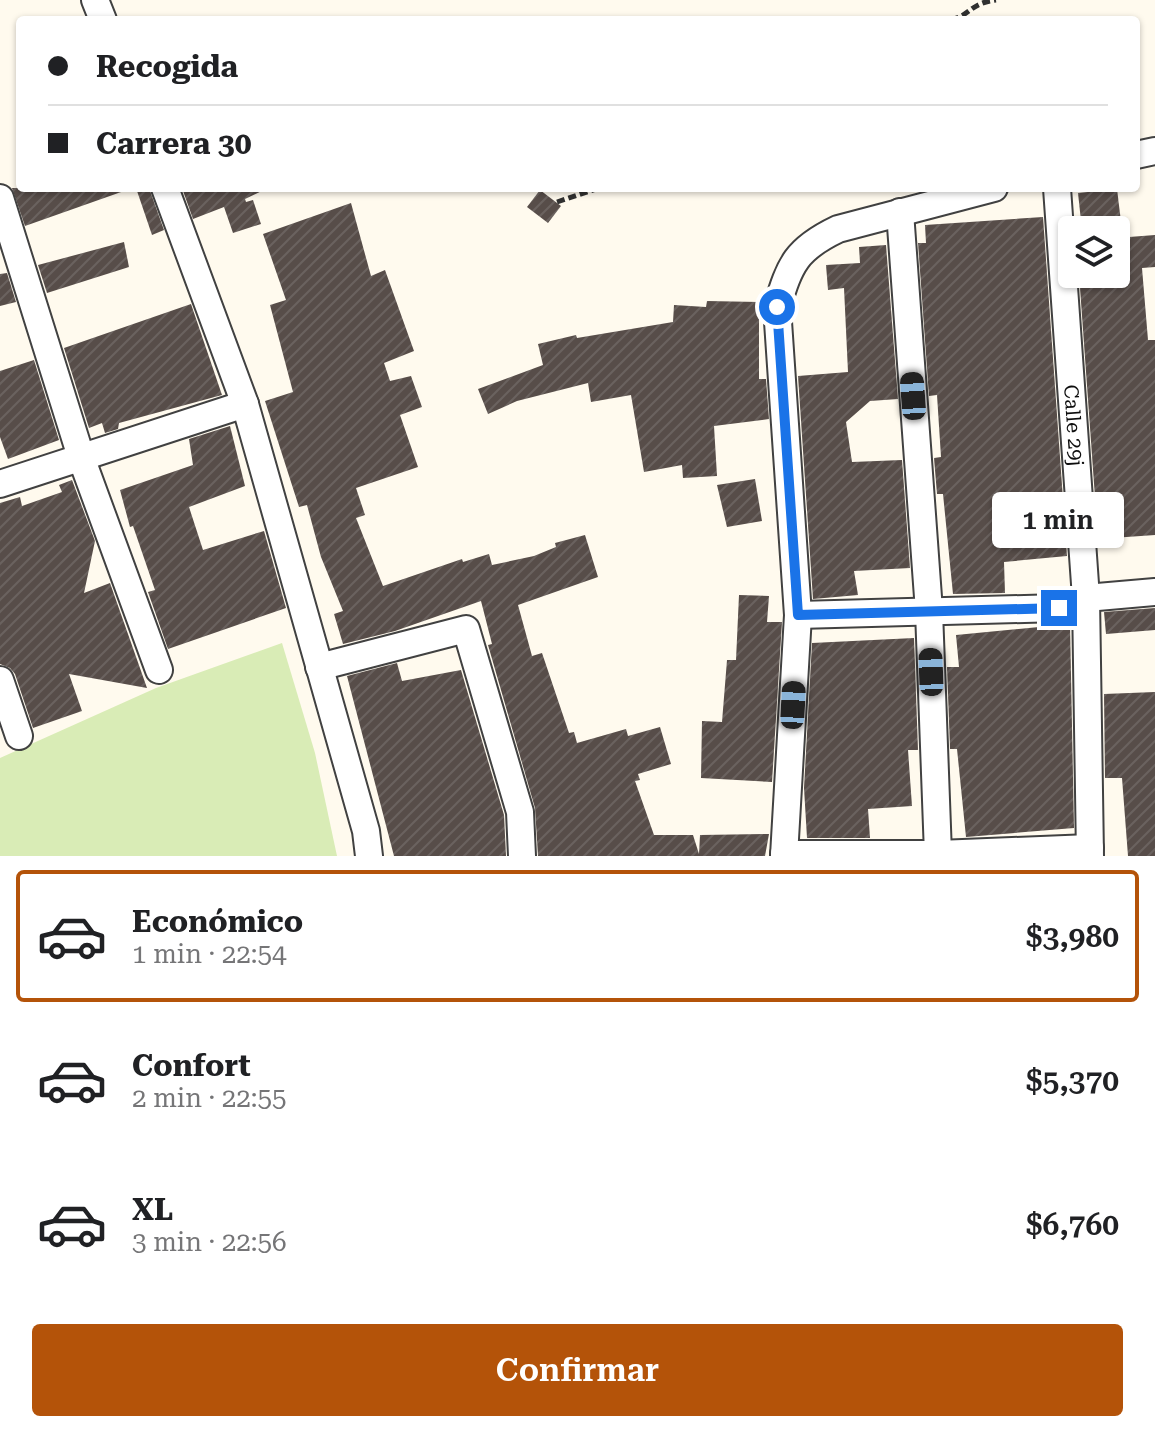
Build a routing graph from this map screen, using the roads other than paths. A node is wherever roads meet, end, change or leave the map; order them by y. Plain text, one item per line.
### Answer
1 (166, 192) edge
2 (978, 192) edge
3 (1057, 192) edge
4 (0, 198) edge
5 (900, 212) junction
6 (245, 404) junction
7 (82, 460) junction
8 (0, 484) edge
9 (1155, 592) edge
10 (1086, 598) junction
11 (929, 611) junction
12 (798, 615) junction
13 (319, 667) junction
14 (159, 670) dead end
15 (0, 680) edge
16 (19, 736) dead end
17 (1090, 852) edge
18 (938, 854) junction
19 (784, 855) edge
20 (369, 856) edge
21 (522, 856) edge

1 - 6 street
2 - 5 street
3 - 10 street, Calle 29j
4 - 7 street
5 - 11 street
5 - 12 street
6 - 7 street
6 - 13 street
7 - 8 street
7 - 14 street
9 - 10 street
10 - 11 street
10 - 17 street, Calle 29j
11 - 12 street
11 - 18 street
12 - 19 street
13 - 20 street
13 - 21 street
15 - 16 street
17 - 18 street
18 - 19 street

